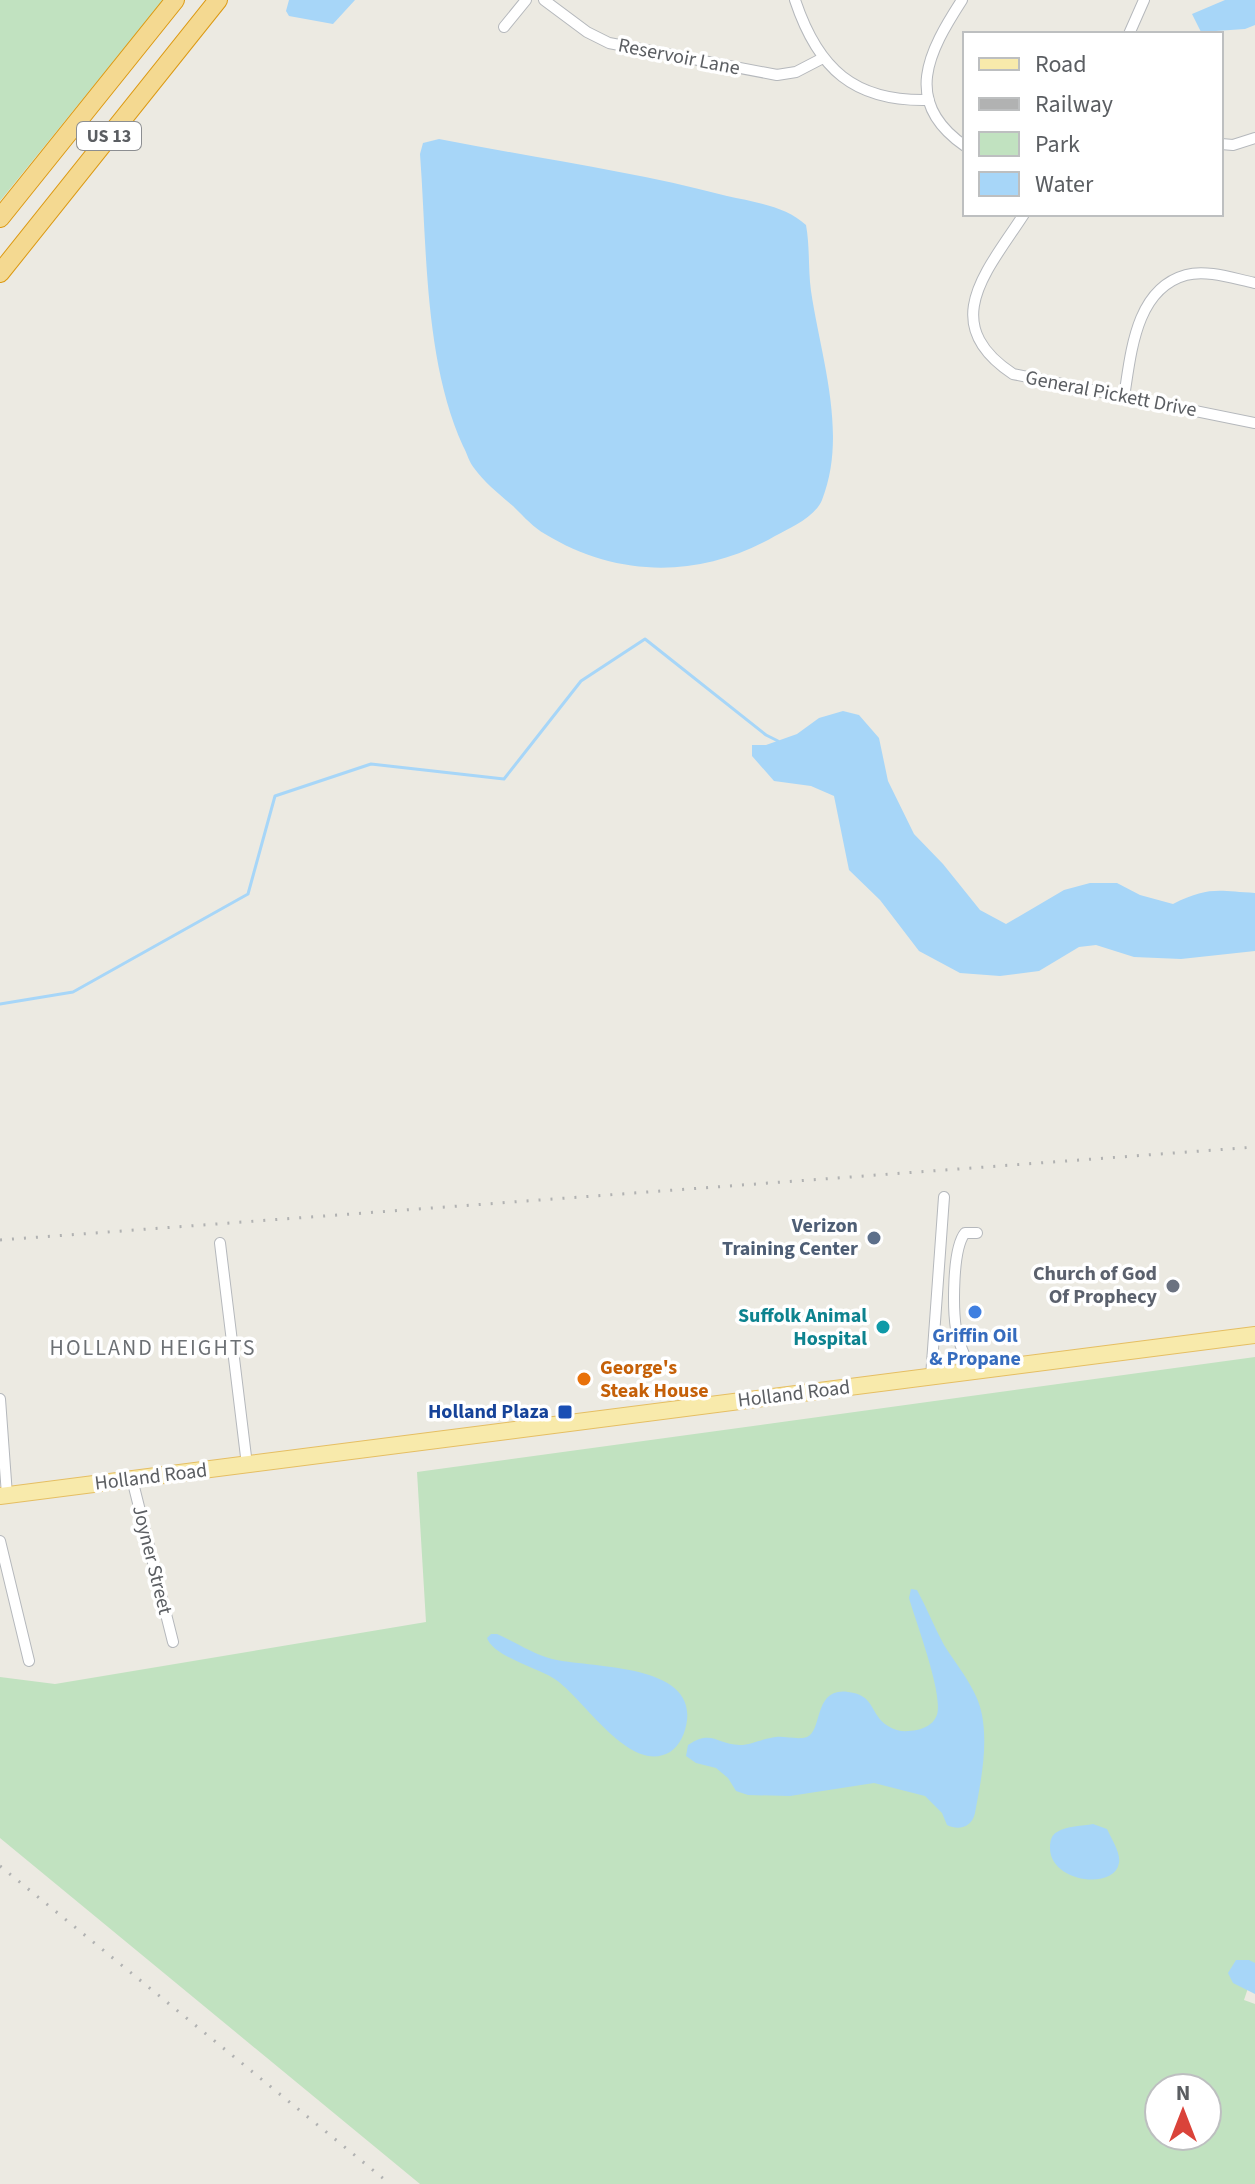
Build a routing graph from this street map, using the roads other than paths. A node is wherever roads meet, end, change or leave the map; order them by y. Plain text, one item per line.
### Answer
1 (175, 0) edge
2 (218, 0) edge
3 (526, 0) edge
4 (544, 0) edge
5 (795, 0) edge
6 (962, 0) edge
7 (1144, 0) edge
8 (504, 27) dead end
9 (1130, 32) edge
10 (823, 58) junction
11 (929, 100) junction
12 (1255, 138) edge
13 (963, 144) edge
14 (1223, 144) edge
15 (1023, 216) edge
16 (0, 218) edge
17 (0, 273) edge
18 (1255, 283) edge
19 (1124, 397) junction
20 (1255, 423) edge
21 (944, 1197) dead end
22 (977, 1233) dead end
23 (220, 1243) dead end
24 (1255, 1335) edge
25 (972, 1372) junction
26 (931, 1377) junction
27 (0, 1399) edge
28 (247, 1465) junction
29 (132, 1479) junction
30 (4, 1495) edge
31 (0, 1541) edge
32 (173, 1642) dead end
33 (29, 1661) dead end

1 - 16 highway, US 13
2 - 17 highway, US 13
3 - 8 street
4 - 10 street, Reservoir Lane
5 - 10 street
6 - 11 street
7 - 9 street
10 - 11 street
11 - 13 street
12 - 14 street
15 - 19 street, General Pickett Drive
18 - 19 street
19 - 20 street, General Pickett Drive
21 - 26 street
22 - 25 street
23 - 28 street
24 - 25 main road, Holland Road
25 - 26 main road, Holland Road
26 - 28 main road, Holland Road
27 - 30 street
28 - 29 main road, Holland Road
29 - 30 main road, Holland Road
29 - 32 street, Joyner Street
31 - 33 street

